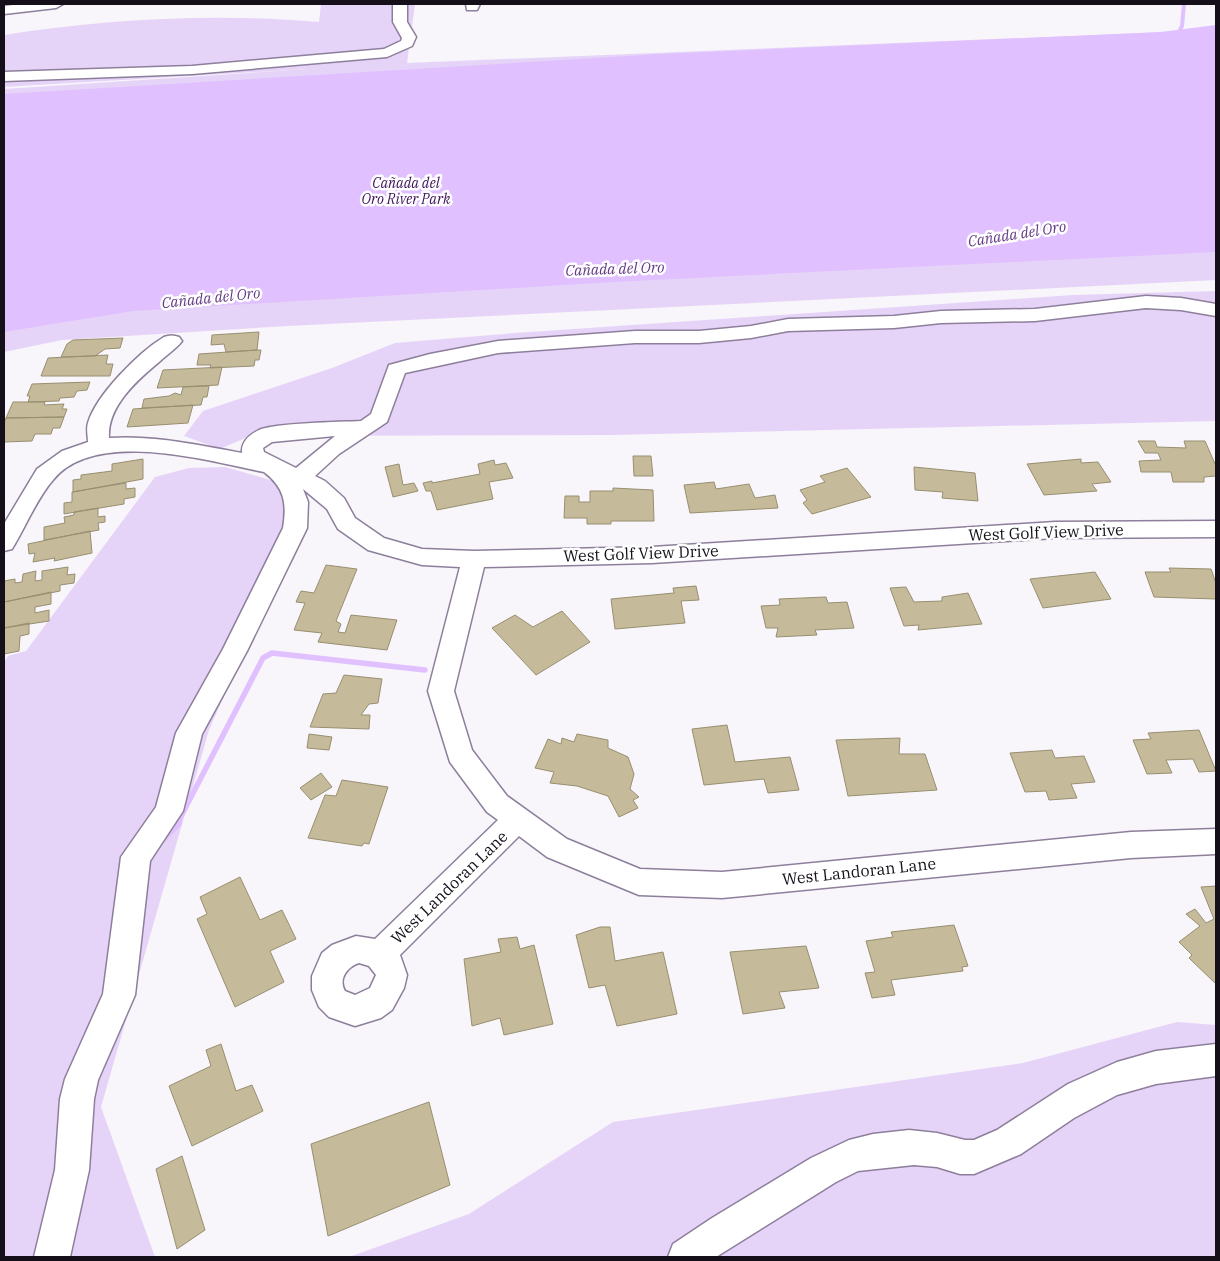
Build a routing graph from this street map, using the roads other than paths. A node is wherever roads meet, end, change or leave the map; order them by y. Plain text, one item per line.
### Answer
1 (56, 4) edge
2 (400, 4) edge
3 (4, 10) edge
4 (4, 77) edge
5 (1216, 310) edge
6 (172, 341) dead end
7 (366, 428) junction
8 (99, 446) junction
9 (287, 476) junction
10 (1216, 529) edge
11 (4, 543) edge
12 (474, 559) junction
13 (518, 820) junction
14 (1216, 842) edge
15 (380, 954) dead end
16 (1216, 1060) edge
17 (52, 1257) edge
18 (686, 1257) edge

1 - 3 street
2 - 4 street
5 - 7 street
6 - 8 street
7 - 9 street
7 - 9 street
8 - 9 street, West Golf View Drive
8 - 11 street, West Golf View Drive
9 - 12 street, West Golf View Drive
9 - 17 street
10 - 12 street, West Golf View Drive
12 - 13 street, West Landoran Lane
13 - 14 street, West Landoran Lane
13 - 15 street, West Landoran Lane
16 - 18 street

